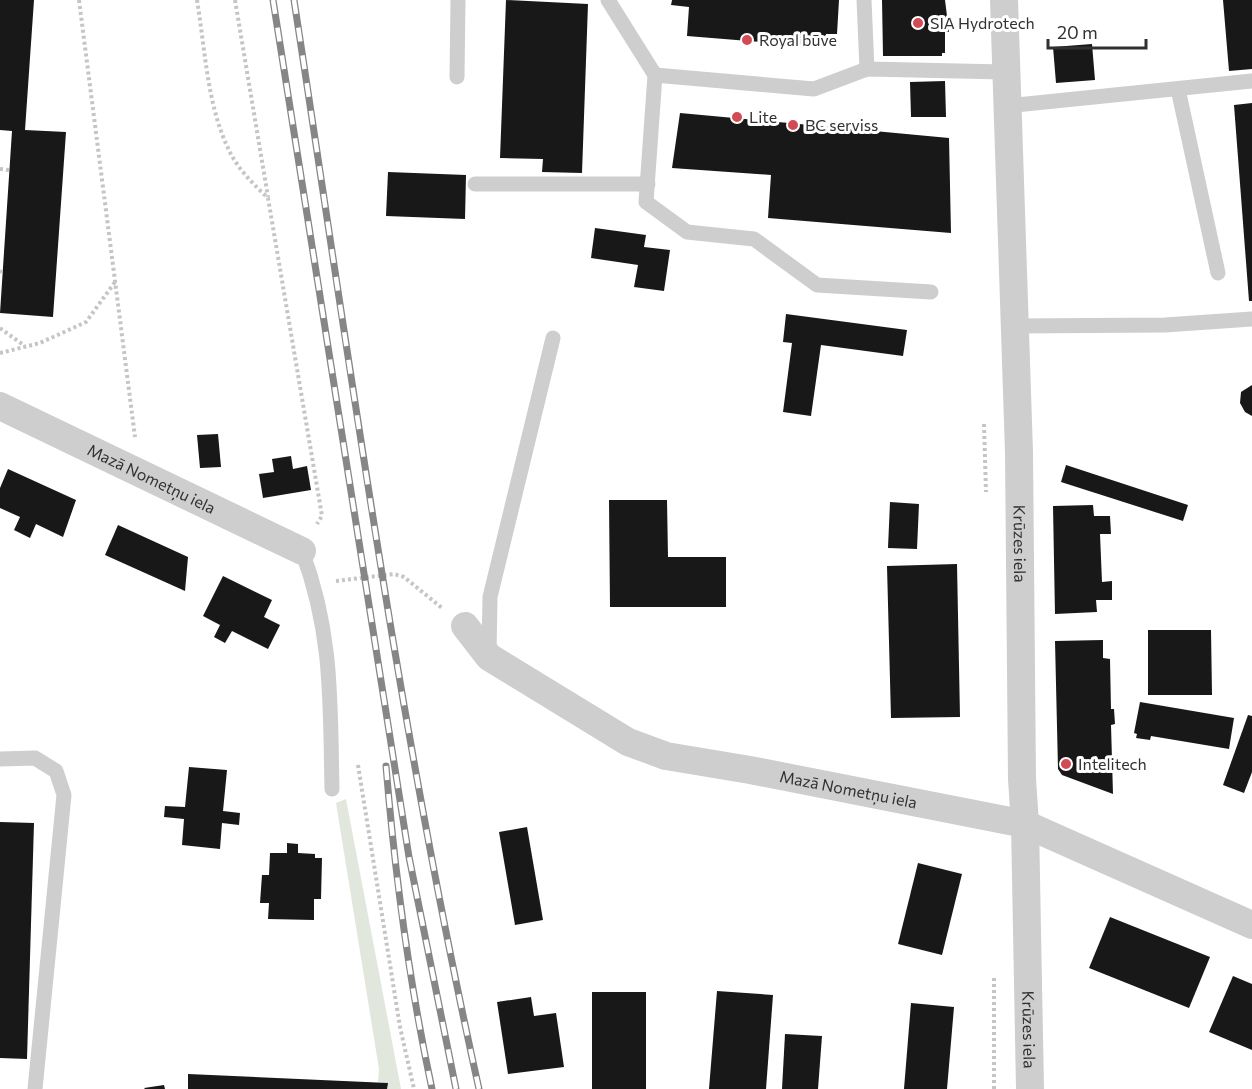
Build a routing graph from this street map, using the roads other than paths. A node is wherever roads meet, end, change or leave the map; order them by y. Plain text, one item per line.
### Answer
1 (458, 0) edge
2 (608, 0) edge
3 (864, 0) edge
4 (1004, 0) edge
5 (867, 69) junction
6 (1005, 72) junction
7 (655, 75) junction
8 (457, 77) dead end
9 (1252, 81) edge
10 (1178, 89) junction
11 (1006, 106) junction
12 (475, 184) dead end
13 (648, 184) junction
14 (1218, 273) dead end
15 (931, 292) dead end
16 (1252, 319) edge
17 (1016, 326) junction
18 (553, 338) dead end
19 (0, 406) edge
20 (302, 551) joint
21 (465, 626) road end
22 (489, 657) junction
23 (0, 759) edge
24 (332, 789) dead end
25 (1025, 824) junction
26 (1252, 925) edge
27 (35, 1089) edge
28 (1030, 1089) edge

1 - 8 lane
2 - 7 lane
3 - 5 lane
4 - 6 street, Krūzes iela
5 - 6 lane
5 - 7 lane
6 - 11 street, Krūzes iela
7 - 13 lane
9 - 10 lane
10 - 11 lane
10 - 14 lane
11 - 17 street, Krūzes iela
12 - 13 lane
13 - 15 lane
16 - 17 lane
17 - 25 street, Krūzes iela
18 - 22 lane
19 - 20 street, Mazā Nometņu iela
20 - 24 lane
21 - 22 street, Mazā Nometņu iela
22 - 25 street, Mazā Nometņu iela
23 - 27 lane
25 - 26 street, Mazā Nometņu iela
25 - 28 street, Krūzes iela

